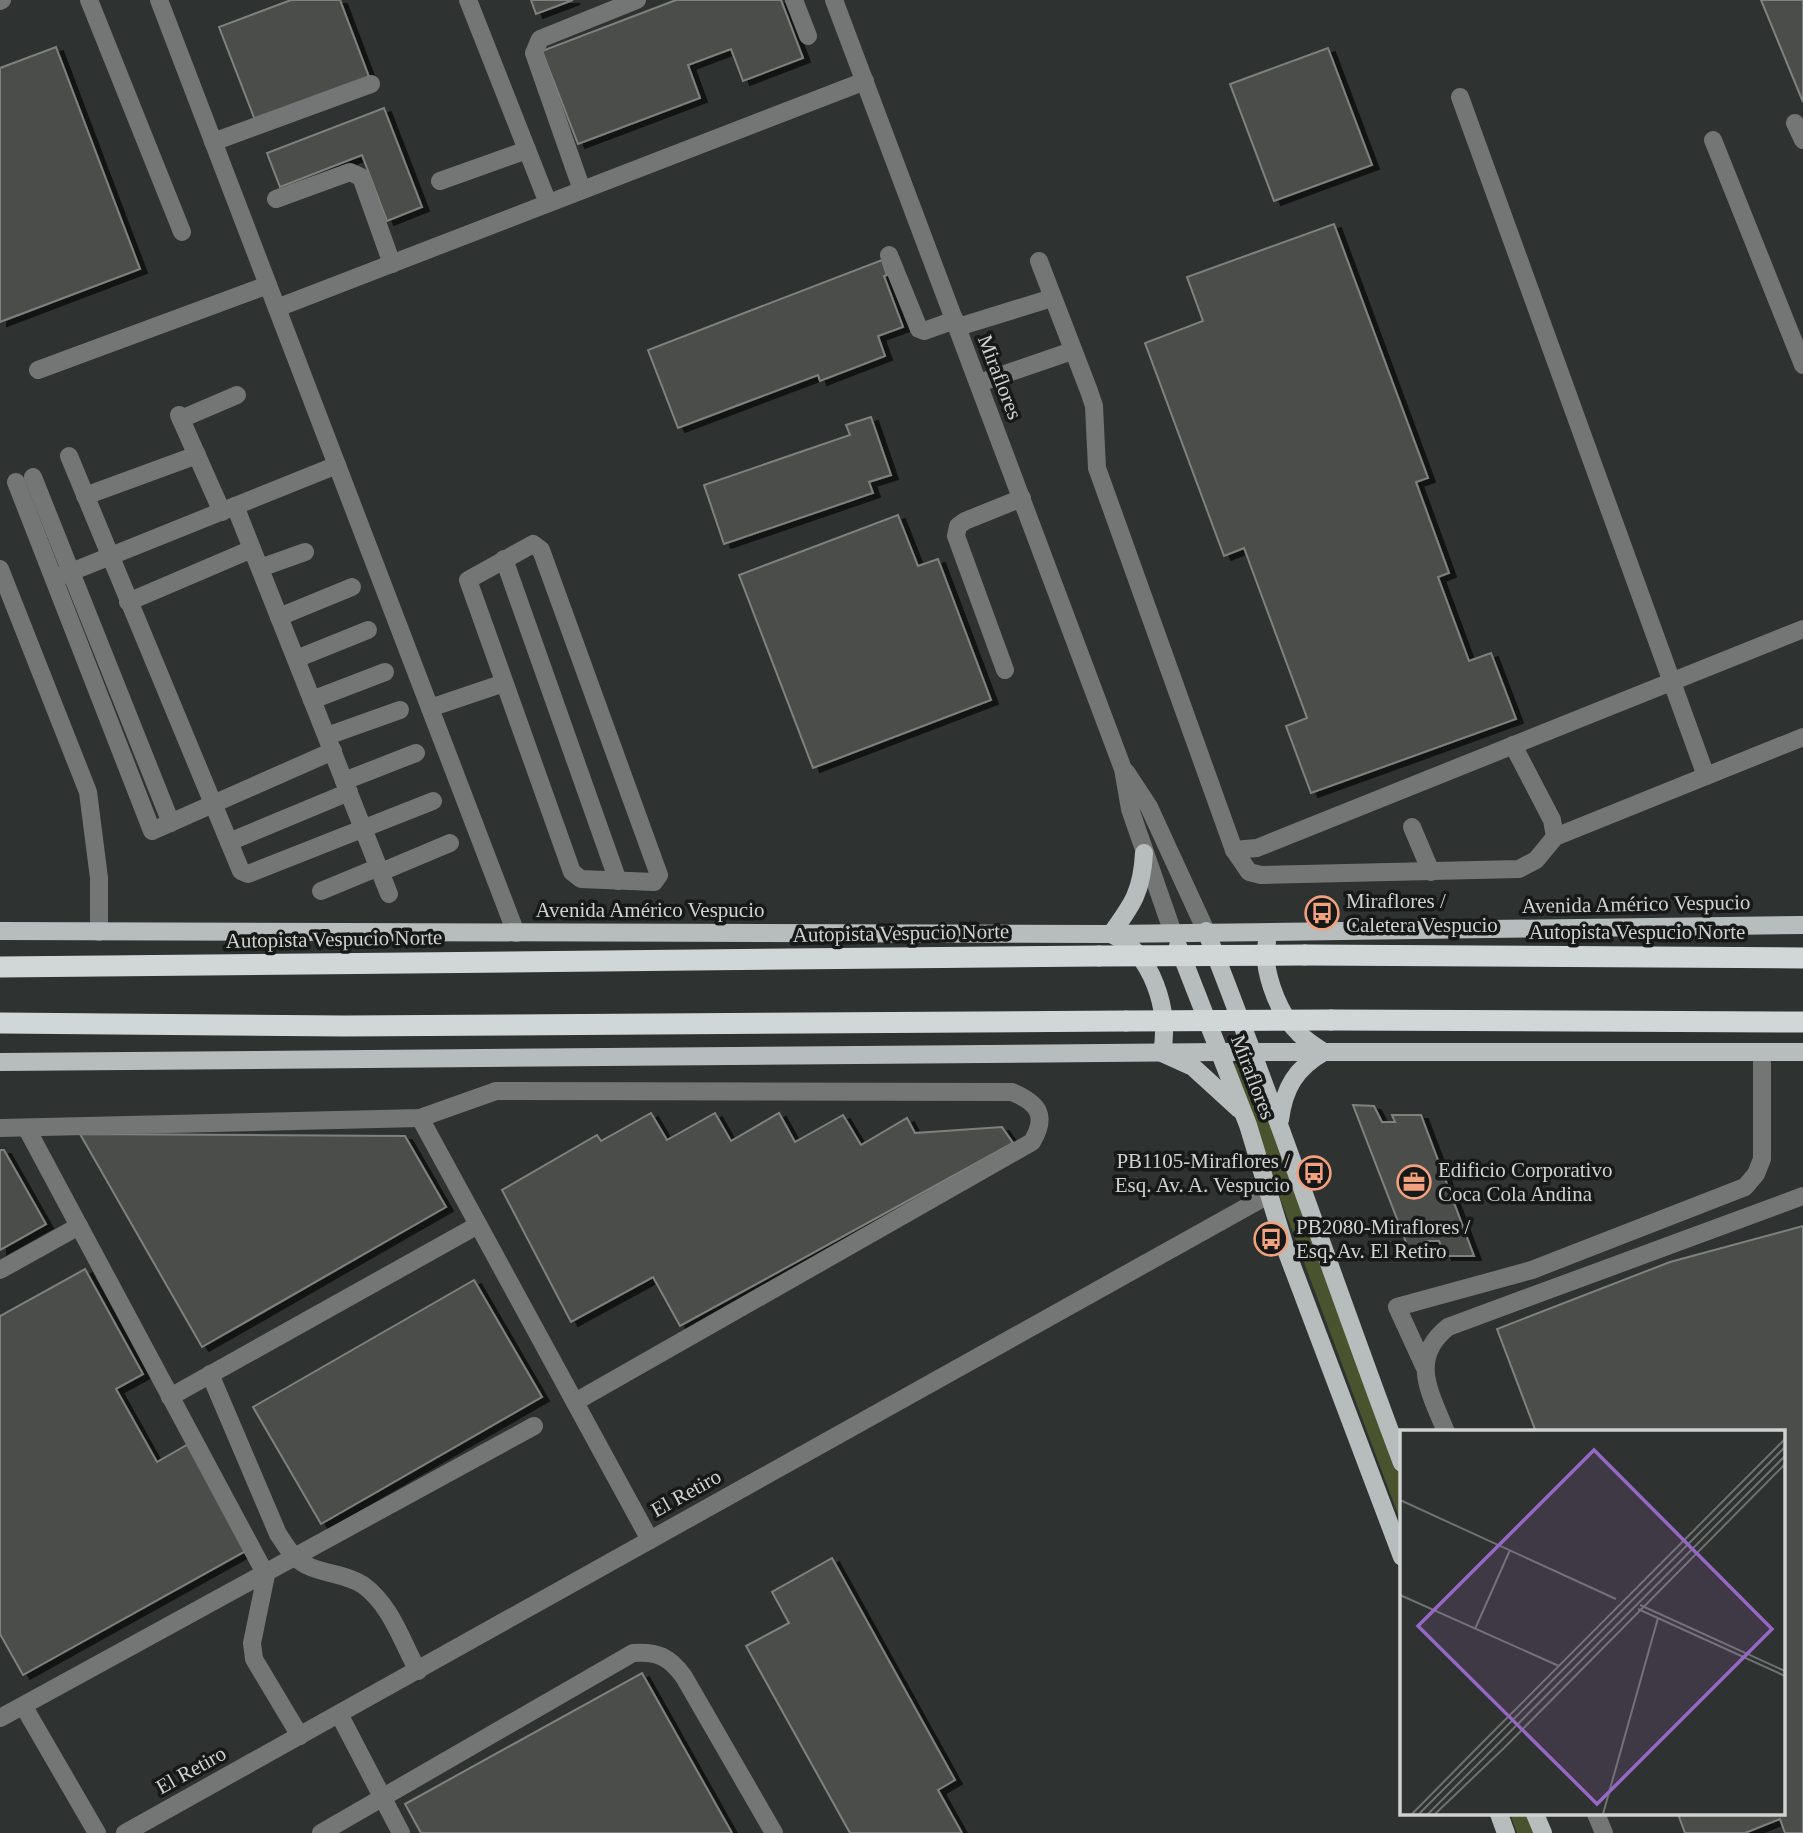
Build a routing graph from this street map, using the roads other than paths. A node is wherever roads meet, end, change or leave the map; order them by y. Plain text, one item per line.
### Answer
1 (89, 0) edge
2 (159, 0) edge
3 (468, 0) edge
4 (637, 0) edge
5 (794, 0) edge
6 (834, 0) edge
7 (808, 36) dead end
8 (865, 81) junction
9 (371, 84) dead end
10 (1460, 97) dead end
11 (1796, 123) dead end
12 (1713, 140) dead end
13 (1803, 140) edge
14 (213, 142) junction
15 (527, 150) junction
16 (440, 181) dead end
17 (582, 190) junction
18 (276, 199) dead end
19 (548, 203) junction
20 (182, 232) dead end
21 (889, 256) dead end
22 (1039, 261) dead end
23 (391, 264) junction
24 (268, 285) junction
25 (1052, 298) junction
26 (277, 308) junction
27 (956, 324) junction
28 (1072, 351) junction
29 (1803, 365) edge
30 (38, 370) dead end
31 (979, 383) junction
32 (237, 395) dead end
33 (197, 454) junction
34 (69, 456) dead end
35 (337, 465) junction
36 (85, 496) junction
37 (1022, 498) junction
38 (228, 509) junction
39 (252, 549) junction
40 (305, 552) dead end
41 (110, 557) junction
42 (504, 559) junction
43 (260, 568) junction
44 (0, 569) edge
45 (71, 573) junction
46 (53, 580) junction
47 (352, 587) dead end
48 (128, 602) junction
49 (279, 617) junction
50 (1803, 629) edge
51 (368, 630) dead end
52 (296, 659) junction
53 (1004, 670) dead end
54 (385, 672) dead end
55 (1671, 682) junction
56 (504, 683) junction
57 (312, 700) junction
58 (430, 708) junction
59 (400, 710) dead end
60 (1803, 737) edge
61 (330, 744) junction
62 (1514, 745) junction
63 (416, 752) dead end
64 (1124, 769) junction
65 (1706, 776) junction
66 (346, 786) junction
67 (433, 801) dead end
68 (212, 804) junction
69 (171, 823) junction
70 (1412, 827) dead end
71 (363, 828) junction
72 (1555, 837) junction
73 (229, 842) junction
74 (450, 843) dead end
75 (1234, 850) junction
76 (1144, 853) junction
77 (380, 870) junction
78 (1431, 872) junction
79 (618, 881) junction
80 (321, 891) dead end
81 (390, 894) dead end
82 (1803, 925) edge
83 (1272, 930) junction
84 (0, 931) edge
85 (1206, 931) junction
86 (99, 932) junction
87 (516, 933) junction
88 (1173, 933) junction
89 (1111, 934) junction
90 (1803, 958) edge
91 (0, 967) edge
92 (1803, 1022) edge
93 (0, 1023) edge
94 (1220, 1052) junction
95 (1254, 1052) junction
96 (1324, 1052) junction
97 (1762, 1052) junction
98 (1803, 1052) edge
99 (1162, 1053) junction
100 (0, 1062) edge
101 (1244, 1114) junction
102 (420, 1118) junction
103 (1280, 1120) junction
104 (0, 1128) edge
105 (27, 1129) junction
106 (1270, 1194) junction
107 (1803, 1196) edge
108 (478, 1225) junction
109 (79, 1226) junction
110 (0, 1270) edge
111 (1424, 1366) junction
112 (210, 1374) junction
113 (170, 1397) junction
114 (575, 1402) junction
115 (534, 1426) dead end
116 (1445, 1430) edge
117 (1400, 1458) edge
118 (650, 1540) junction
119 (1400, 1552) edge
120 (294, 1556) junction
121 (266, 1575) junction
122 (418, 1671) junction
123 (24, 1707) junction
124 (339, 1714) junction
125 (0, 1718) edge
126 (300, 1736) junction
127 (382, 1798) junction
128 (1499, 1815) edge
129 (1535, 1815) edge
130 (1596, 1815) edge
131 (97, 1833) edge
132 (125, 1833) edge
133 (321, 1833) edge
134 (401, 1833) edge
135 (774, 1833) edge
136 (1506, 1833) edge
137 (1543, 1833) edge
138 (1604, 1833) edge

1 - 20 street
2 - 14 street
3 - 15 street
4 - 17 street
5 - 7 street
6 - 8 street, Miraflores
8 - 17 street
8 - 27 street, Miraflores
9 - 14 street
10 - 55 street
11 - 13 street
12 - 29 street
14 - 24 street
15 - 16 street
15 - 19 street
17 - 19 street
18 - 23 street
19 - 23 street
21 - 27 street
22 - 25 street
23 - 26 street
24 - 26 street
24 - 30 street
25 - 27 street
25 - 28 street
26 - 35 street
27 - 31 street, Miraflores
28 - 31 street
28 - 75 street
31 - 37 street, Miraflores
32 - 33 street
33 - 36 street
33 - 38 street
34 - 36 street
35 - 38 street
35 - 58 street
36 - 41 street
37 - 53 street
37 - 64 street, Miraflores
38 - 39 street
38 - 41 street
39 - 43 street
39 - 48 street
40 - 43 street
41 - 45 street
41 - 48 street
42 - 56 street
42 - 79 street
42 - 79 street
43 - 49 street
44 - 86 street
45 - 46 street
45 - 46 street
45 - 69 street
46 - 69 street
47 - 49 street
48 - 68 street
49 - 52 street
50 - 55 street
51 - 52 street
52 - 57 street
54 - 57 street
55 - 62 street
55 - 65 street
56 - 58 street
56 - 79 street
57 - 61 street
58 - 87 street
59 - 61 street
60 - 65 street
61 - 66 street
61 - 68 street
62 - 72 street
62 - 75 street
63 - 66 street
64 - 76 street, Miraflores
64 - 85 street, Miraflores
65 - 72 street
66 - 71 street
66 - 73 street
67 - 71 street
68 - 69 street
68 - 73 street
70 - 78 street
71 - 73 street
71 - 77 street
72 - 78 street
74 - 77 street
75 - 78 street
76 - 88 street, Miraflores
76 - 89 main road
77 - 80 street
77 - 81 street
82 - 83 main road, Avenida Américo Vespucio
83 - 85 main road, Avenida Américo Vespucio
83 - 96 main road
84 - 86 main road, Avenida Américo Vespucio
85 - 88 main road, Avenida Américo Vespucio
85 - 95 main road, Miraflores
86 - 87 main road, Avenida Américo Vespucio
87 - 89 main road, Avenida Américo Vespucio
88 - 89 main road, Avenida Américo Vespucio
88 - 94 main road, Miraflores
89 - 99 main road
90 - 91 highway, Autopista Vespucio Norte, bridge
92 - 93 highway, bridge
94 - 95 main road
94 - 99 main road
94 - 101 main road, Miraflores
95 - 96 main road
95 - 103 main road, Miraflores
96 - 97 main road
96 - 103 main road
97 - 98 main road
97 - 111 street
99 - 100 main road
99 - 101 main road
101 - 106 main road, Miraflores
102 - 105 street
102 - 108 street
102 - 114 street
103 - 117 main road, Miraflores
104 - 105 street
105 - 109 street
106 - 118 street, El Retiro
106 - 119 main road, Miraflores
107 - 111 street
108 - 112 street
108 - 114 street
109 - 110 street
109 - 113 street
111 - 116 street
112 - 113 street
112 - 120 street
113 - 121 street
114 - 118 street
115 - 120 street
118 - 122 street, El Retiro
120 - 121 street
120 - 122 street
121 - 123 street
121 - 126 street
122 - 124 street, El Retiro
123 - 125 street
123 - 131 street
124 - 126 street, El Retiro
124 - 127 street
126 - 132 street, El Retiro
127 - 133 street
127 - 134 street
127 - 135 street
128 - 136 main road
129 - 137 main road
130 - 138 street

